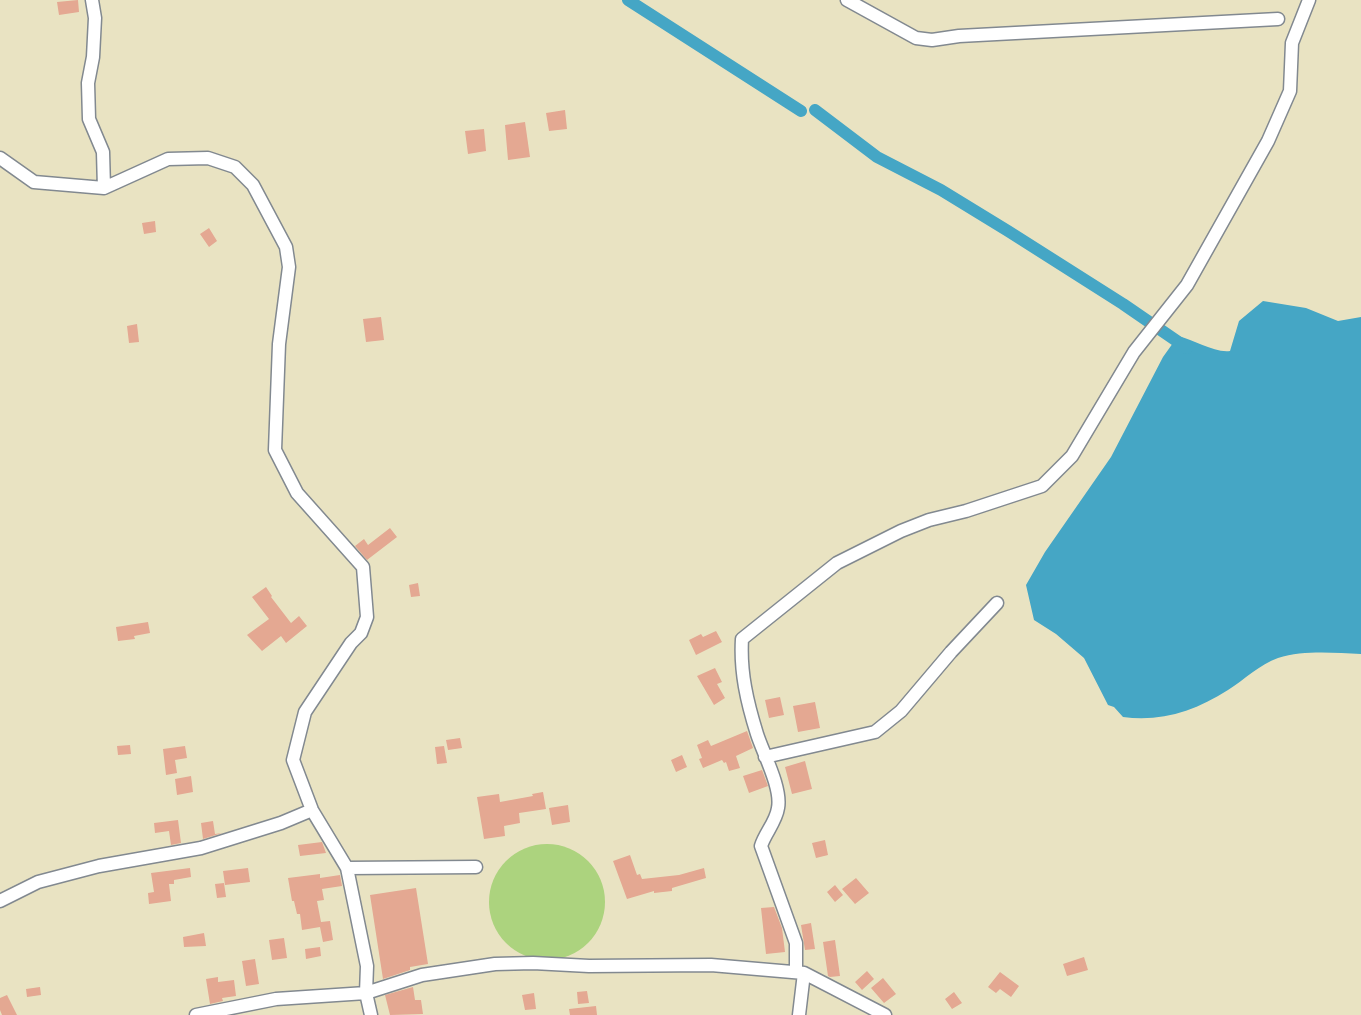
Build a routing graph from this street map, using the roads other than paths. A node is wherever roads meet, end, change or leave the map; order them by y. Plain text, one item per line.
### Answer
1 (92, 0) edge
2 (847, 0) edge
3 (1309, 0) edge
4 (1278, 19) dead end
5 (0, 158) edge
6 (104, 188) junction
7 (997, 603) dead end
8 (765, 757) junction
9 (312, 810) junction
10 (476, 867) dead end
11 (346, 868) junction
12 (0, 901) edge
13 (804, 974) junction
14 (366, 993) junction
15 (196, 1015) edge
16 (371, 1015) edge
17 (799, 1015) edge
18 (885, 1015) edge

1 - 6 street
2 - 4 street
3 - 8 street
5 - 6 street
6 - 9 street
7 - 8 street
8 - 13 street
9 - 11 street
9 - 12 street
10 - 11 street
11 - 14 street
13 - 14 street
13 - 17 street
13 - 18 street
14 - 15 street
14 - 16 street

